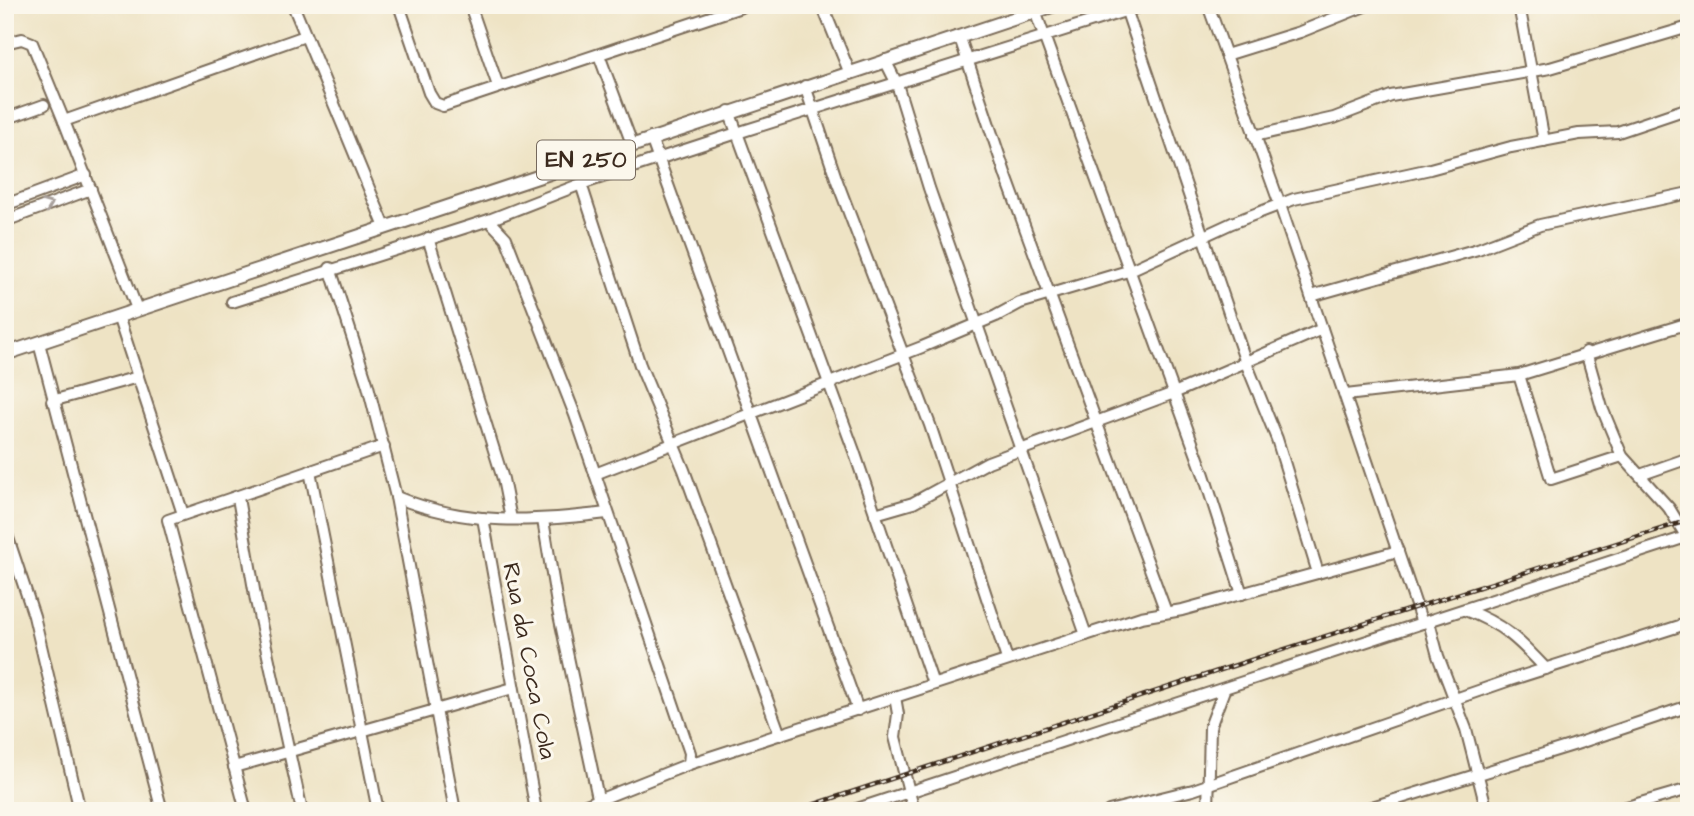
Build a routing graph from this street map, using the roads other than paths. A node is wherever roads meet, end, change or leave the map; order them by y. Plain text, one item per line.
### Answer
1 (293, 5) edge
2 (399, 5) edge
3 (470, 5) edge
4 (747, 5) edge
5 (822, 5) edge
6 (1055, 5) edge
7 (1144, 5) edge
8 (1208, 5) edge
9 (1519, 5) edge
10 (1360, 7) edge
11 (1126, 8) edge
12 (706, 11) edge
13 (1035, 11) junction
14 (1689, 27) edge
15 (305, 36) junction
16 (1044, 36) junction
17 (960, 38) junction
18 (5, 43) edge
19 (599, 55) junction
20 (1226, 55) junction
21 (885, 60) junction
22 (968, 61) junction
23 (849, 71) junction
24 (1530, 73) junction
25 (897, 84) junction
26 (498, 86) junction
27 (805, 86) junction
28 (44, 105) dead end
29 (1689, 108) edge
30 (814, 109) junction
31 (729, 111) junction
32 (5, 119) edge
33 (64, 121) junction
34 (737, 133) junction
35 (1254, 136) junction
36 (651, 138) junction
37 (1544, 141) junction
38 (632, 144) junction
39 (657, 159) junction
40 (86, 175) junction
41 (581, 184) junction
42 (91, 189) junction
43 (1689, 192) edge
44 (5, 205) edge
45 (1280, 205) junction
46 (407, 219) junction
47 (489, 220) junction
48 (5, 221) edge
49 (385, 227) junction
50 (1203, 236) junction
51 (428, 238) junction
52 (416, 242) junction
53 (330, 268) junction
54 (1128, 271) junction
55 (1050, 294) junction
56 (1311, 296) junction
57 (232, 302) dead end
58 (137, 309) junction
59 (118, 316) junction
60 (1689, 323) edge
61 (978, 324) junction
62 (1322, 329) junction
63 (39, 343) junction
64 (1586, 352) junction
65 (903, 353) junction
66 (5, 354) edge
67 (1245, 360) junction
68 (1519, 375) junction
69 (138, 377) junction
70 (828, 382) junction
71 (1174, 393) junction
72 (1346, 395) junction
73 (52, 401) junction
74 (751, 412) junction
75 (1098, 422) junction
76 (671, 444) junction
77 (384, 446) junction
78 (1022, 449) junction
79 (1622, 456) junction
80 (1689, 458) edge
81 (310, 471) junction
82 (595, 474) junction
83 (1640, 475) junction
84 (948, 485) junction
85 (396, 497) junction
86 (238, 498) junction
87 (607, 513) junction
88 (183, 514) junction
89 (875, 514) junction
90 (483, 518) junction
91 (511, 519) junction
92 (543, 520) junction
93 (5, 529) edge
94 (1688, 538) edge
95 (1398, 551) junction
96 (1318, 573) junction
97 (1242, 594) junction
98 (1465, 610) junction
99 (1166, 612) junction
100 (1425, 623) junction
101 (1689, 623) edge
102 (1086, 635) junction
103 (1007, 659) junction
104 (1546, 669) junction
105 (933, 684) junction
106 (513, 688) junction
107 (1224, 690) junction
108 (895, 697) junction
109 (1454, 699) junction
110 (1689, 705) edge
111 (858, 710) junction
112 (434, 711) junction
113 (363, 731) junction
114 (780, 736) junction
115 (288, 752) junction
116 (689, 764) junction
117 (234, 767) junction
118 (1477, 775) junction
119 (1208, 785) junction
120 (1689, 789) edge
121 (909, 791) junction
122 (598, 797) junction
123 (1124, 809) edge
124 (80, 811) edge
125 (162, 811) edge
126 (246, 811) edge
127 (302, 811) edge
128 (378, 811) edge
129 (455, 811) edge
130 (536, 811) edge
131 (571, 811) edge
132 (851, 811) edge
133 (914, 811) edge
134 (1109, 811) edge
135 (1208, 811) edge
136 (1359, 811) edge
137 (1487, 811) edge
138 (1613, 811) edge

1 - 15 street
2 - 26 street
3 - 26 street
4 - 12 street
5 - 23 street
6 - 13 main road, EN 250
7 - 11 street
8 - 20 street
9 - 24 street
10 - 20 street
11 - 16 street
11 - 50 street
12 - 19 street
13 - 16 street
13 - 17 main road, EN 250
14 - 24 street
15 - 33 street
15 - 49 street
16 - 22 street
16 - 54 street
17 - 21 main road, EN 250
17 - 22 street
18 - 33 street
19 - 26 street
19 - 38 street
20 - 35 street
21 - 23 main road, EN 250
21 - 25 street
22 - 25 street
22 - 55 street
23 - 27 main road, EN 250
24 - 35 street
24 - 37 street
25 - 30 street
25 - 61 street
27 - 30 street
27 - 31 main road, EN 250
28 - 32 street
29 - 37 street
30 - 34 street
30 - 65 street
31 - 34 street
31 - 36 main road, EN 250
33 - 40 street
34 - 39 street
34 - 70 street
35 - 45 street
36 - 38 main road, EN 250
36 - 39 street
37 - 45 street
38 - 46 main road, EN 250
39 - 41 street
39 - 74 street
40 - 42 street
40 - 44 street
41 - 47 street
41 - 76 street
48 -> 42 street
42 - 58 street
43 - 56 street
45 - 50 street
45 - 56 street
46 - 49 main road, EN 250
46 - 52 street
47 - 51 street
47 - 82 street
49 - 58 main road, EN 250
50 - 54 street
50 - 67 street
51 - 52 street
51 - 91 street
52 - 53 street
53 - 57 street
53 - 77 street
54 - 55 street
54 - 71 street
55 - 61 street
55 - 75 street
56 - 62 street
58 - 59 main road, EN 250
59 - 63 main road, EN 250
59 - 69 street
60 - 64 street
61 - 65 street
61 - 78 street
62 - 67 street
62 - 72 street
63 - 66 main road, EN 250
63 - 73 street
64 - 68 street
64 - 79 street
65 - 70 street
65 - 84 street
67 - 71 street
67 - 96 street
68 - 72 street
68 - 79 street
69 - 73 street
69 - 88 street
70 - 74 street
70 - 89 street
71 - 75 street
71 - 97 street
72 - 95 street
73 - 125 street
74 - 76 street
74 - 111 street
75 - 78 street
75 - 99 street
76 - 82 street
76 - 114 street
77 - 81 street
77 - 85 street
78 - 84 street
78 - 102 street
79 - 83 street
80 - 83 street
81 - 86 street
81 - 113 street
82 - 87 street
83 - 94 street
84 - 89 street
84 - 103 street
85 - 90 street
85 - 112 street
86 - 88 street
86 - 115 street
87 - 92 street
87 - 116 street
88 - 117 street
89 - 105 street
90 - 91 street
90 - 106 street, Rua da Coca Cola
91 - 92 street
92 - 122 street
93 - 124 street
94 - 98 street
95 - 96 street
95 - 100 street
96 - 97 street
97 - 99 street
98 - 100 street
98 - 104 street
99 - 102 street
100 - 107 street
100 - 109 street
101 - 104 street
102 - 103 street
103 - 105 street
104 - 109 street
105 - 108 street
106 - 112 street
106 - 130 street, Rua da Coca Cola
107 - 119 street
107 - 121 street
108 - 111 street
108 - 121 street
109 - 118 street
109 - 119 street
110 - 118 street
111 - 114 street
112 - 113 street
112 - 129 street
113 - 115 street
113 - 128 street
114 - 116 street
115 - 117 street
115 - 127 street
116 - 122 street
117 - 126 street
118 - 136 street
118 - 137 street
119 - 123 street
119 - 135 street
120 - 138 street
121 - 132 street
121 - 133 street
122 - 131 street
123 - 134 street

